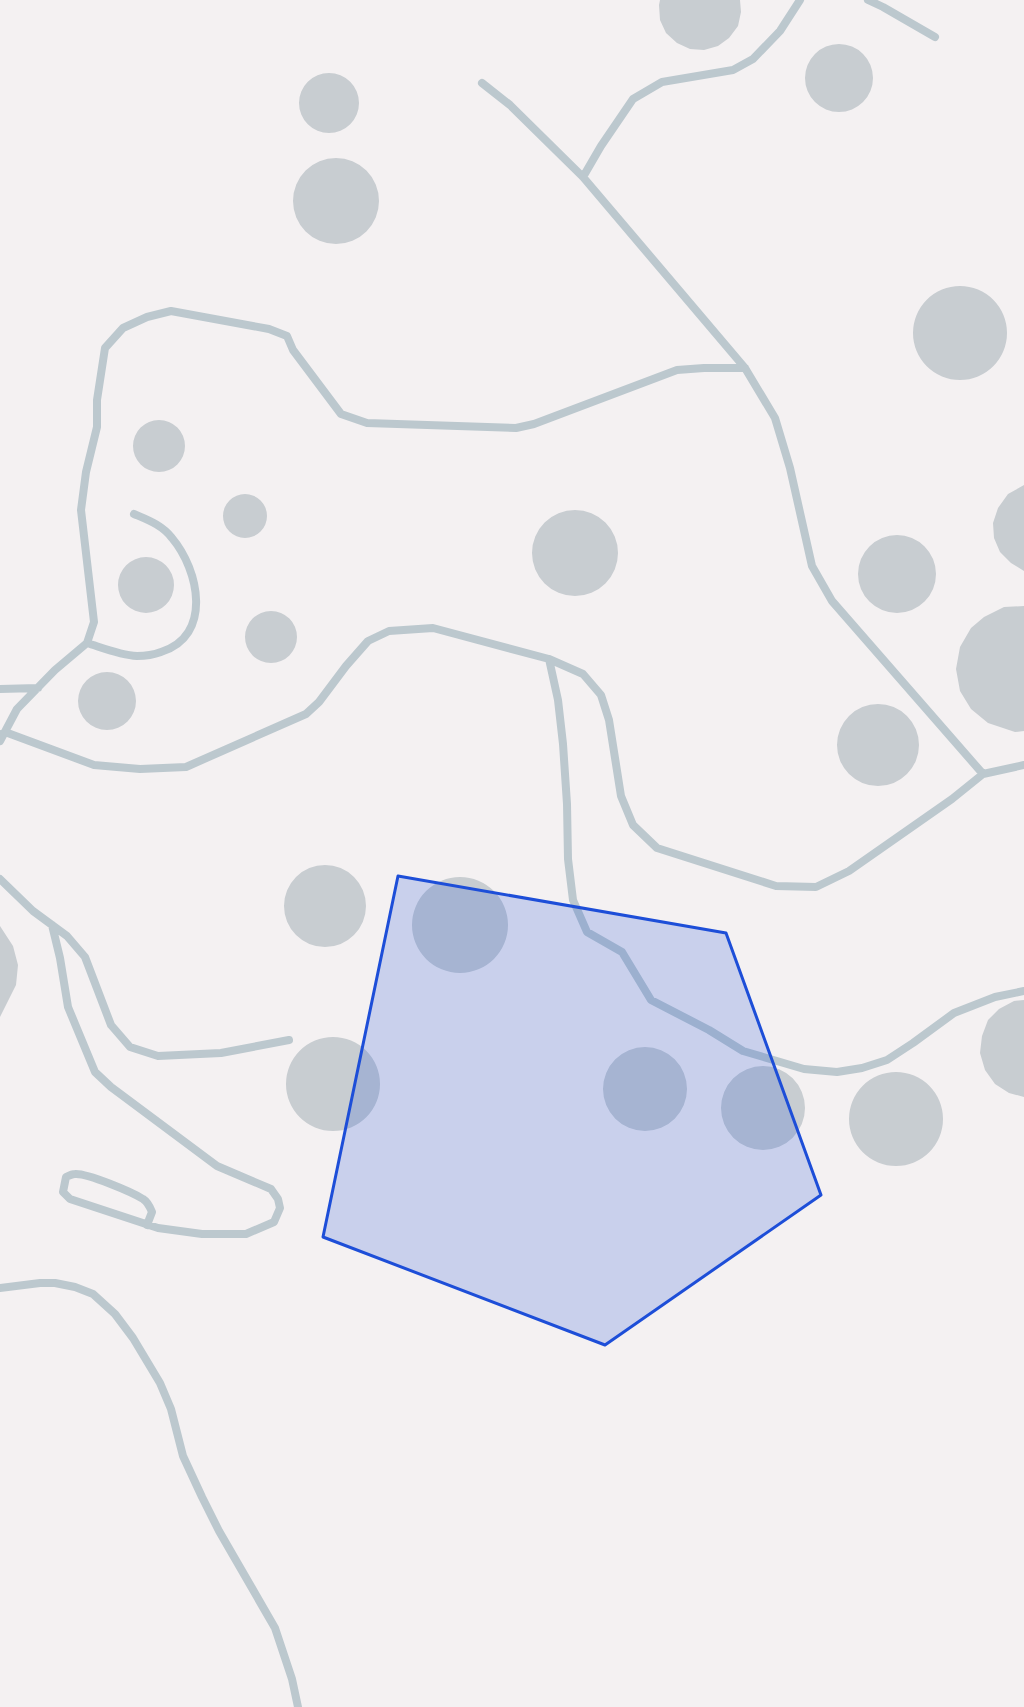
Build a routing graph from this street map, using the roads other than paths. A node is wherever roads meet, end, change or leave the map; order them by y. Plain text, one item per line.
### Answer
1 (800, 0) edge
2 (868, 0) edge
3 (935, 37) dead end
4 (482, 83) dead end
5 (583, 177) junction
6 (746, 368) junction
7 (134, 514) dead end
8 (87, 643) junction
9 (549, 659) junction
10 (38, 688) junction
11 (0, 689) edge
12 (3, 733) edge
13 (0, 741) edge
14 (1024, 765) edge
15 (983, 774) junction
16 (0, 879) edge
17 (52, 925) junction
18 (1024, 991) edge
19 (289, 1040) dead end
20 (147, 1225) junction
21 (0, 1288) edge
22 (298, 1707) edge

1 - 5 lane
2 - 3 lane
4 - 5 lane
5 - 6 lane
6 - 8 lane
6 - 15 lane
7 - 8 lane
8 - 10 lane
9 - 12 lane
9 - 15 lane
9 - 18 lane
10 - 11 lane
10 - 12 lane
12 - 13 lane
14 - 15 lane
16 - 17 lane
17 - 19 lane
17 - 20 lane
20 - 20 lane
21 - 22 lane

